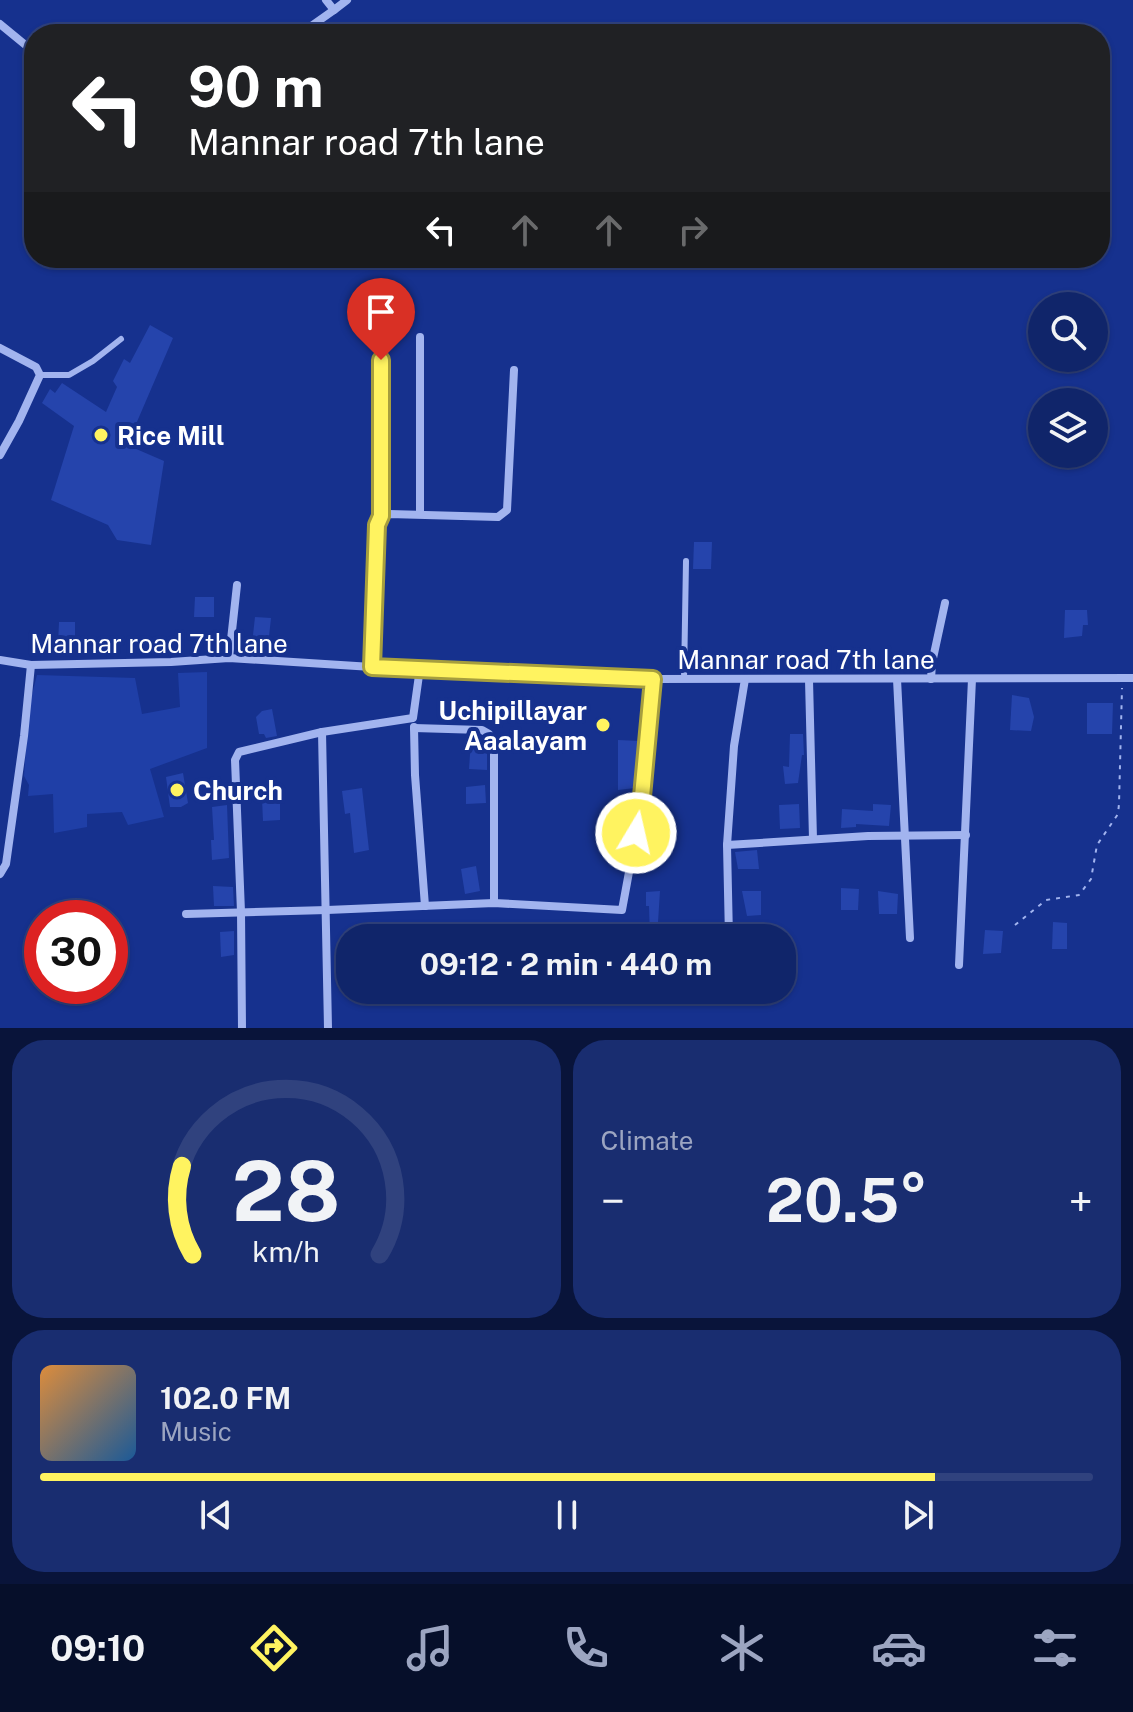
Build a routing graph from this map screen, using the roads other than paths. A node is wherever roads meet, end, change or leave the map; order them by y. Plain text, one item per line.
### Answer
1 (326, 0) edge
2 (347, 0) edge
3 (334, 10) junction
4 (0, 24) edge
5 (314, 24) edge
6 (24, 44) edge
7 (381, 328) dead end
8 (420, 337) dead end
9 (121, 339) dead end
10 (0, 348) edge
11 (514, 370) dead end
12 (40, 375) junction
13 (0, 455) edge
14 (420, 514) junction
15 (381, 516) junction
16 (686, 561) dead end
17 (237, 585) dead end
18 (945, 603) dead end
19 (229, 658) junction
20 (0, 660) edge
21 (31, 665) junction
22 (372, 667) junction
23 (420, 668) junction
24 (1133, 678) edge
25 (653, 679) junction
26 (684, 679) junction
27 (745, 679) junction
28 (897, 679) junction
29 (931, 679) junction
30 (972, 679) junction
31 (809, 680) junction
32 (413, 718) junction
33 (414, 728) junction
34 (322, 732) junction
35 (904, 835) junction
36 (966, 835) junction
37 (813, 839) junction
38 (727, 845) junction
39 (0, 874) edge
40 (494, 903) junction
41 (425, 906) junction
42 (327, 910) junction
43 (241, 912) junction
44 (186, 914) dead end
45 (729, 924) edge
46 (910, 938) dead end
47 (959, 965) dead end
48 (242, 1028) edge
49 (328, 1028) edge

1 - 3 street
2 - 3 street
3 - 5 street
4 - 6 street
7 - 15 street
8 - 14 street
9 - 12 lane
10 - 12 street
11 - 14 street
12 - 13 street
14 - 15 street
15 - 22 street
16 - 26 lane
17 - 19 street
18 - 29 street
19 - 21 street, Mannar road 7th lane
19 - 22 street, Mannar road 7th lane
20 - 21 street, Mannar road 7th lane
21 - 39 street
22 - 23 street, Mannar road 7th lane
23 - 25 street, Mannar road 7th lane
23 - 32 street
24 - 30 street, Mannar road 7th lane
25 - 26 street, Mannar road 7th lane
25 - 40 street
26 - 27 street, Mannar road 7th lane
27 - 31 street, Mannar road 7th lane
27 - 38 street
28 - 29 street, Mannar road 7th lane
28 - 31 street, Mannar road 7th lane
28 - 35 street
29 - 30 street, Mannar road 7th lane
30 - 36 street
31 - 37 street
32 - 33 street
32 - 34 street
33 - 40 street
33 - 41 street
34 - 42 street
34 - 43 street
35 - 36 street
35 - 37 street
35 - 46 street
36 - 47 street
37 - 38 street
38 - 45 street
40 - 41 street
41 - 42 street
42 - 43 street
42 - 49 street
43 - 44 street
43 - 48 street

